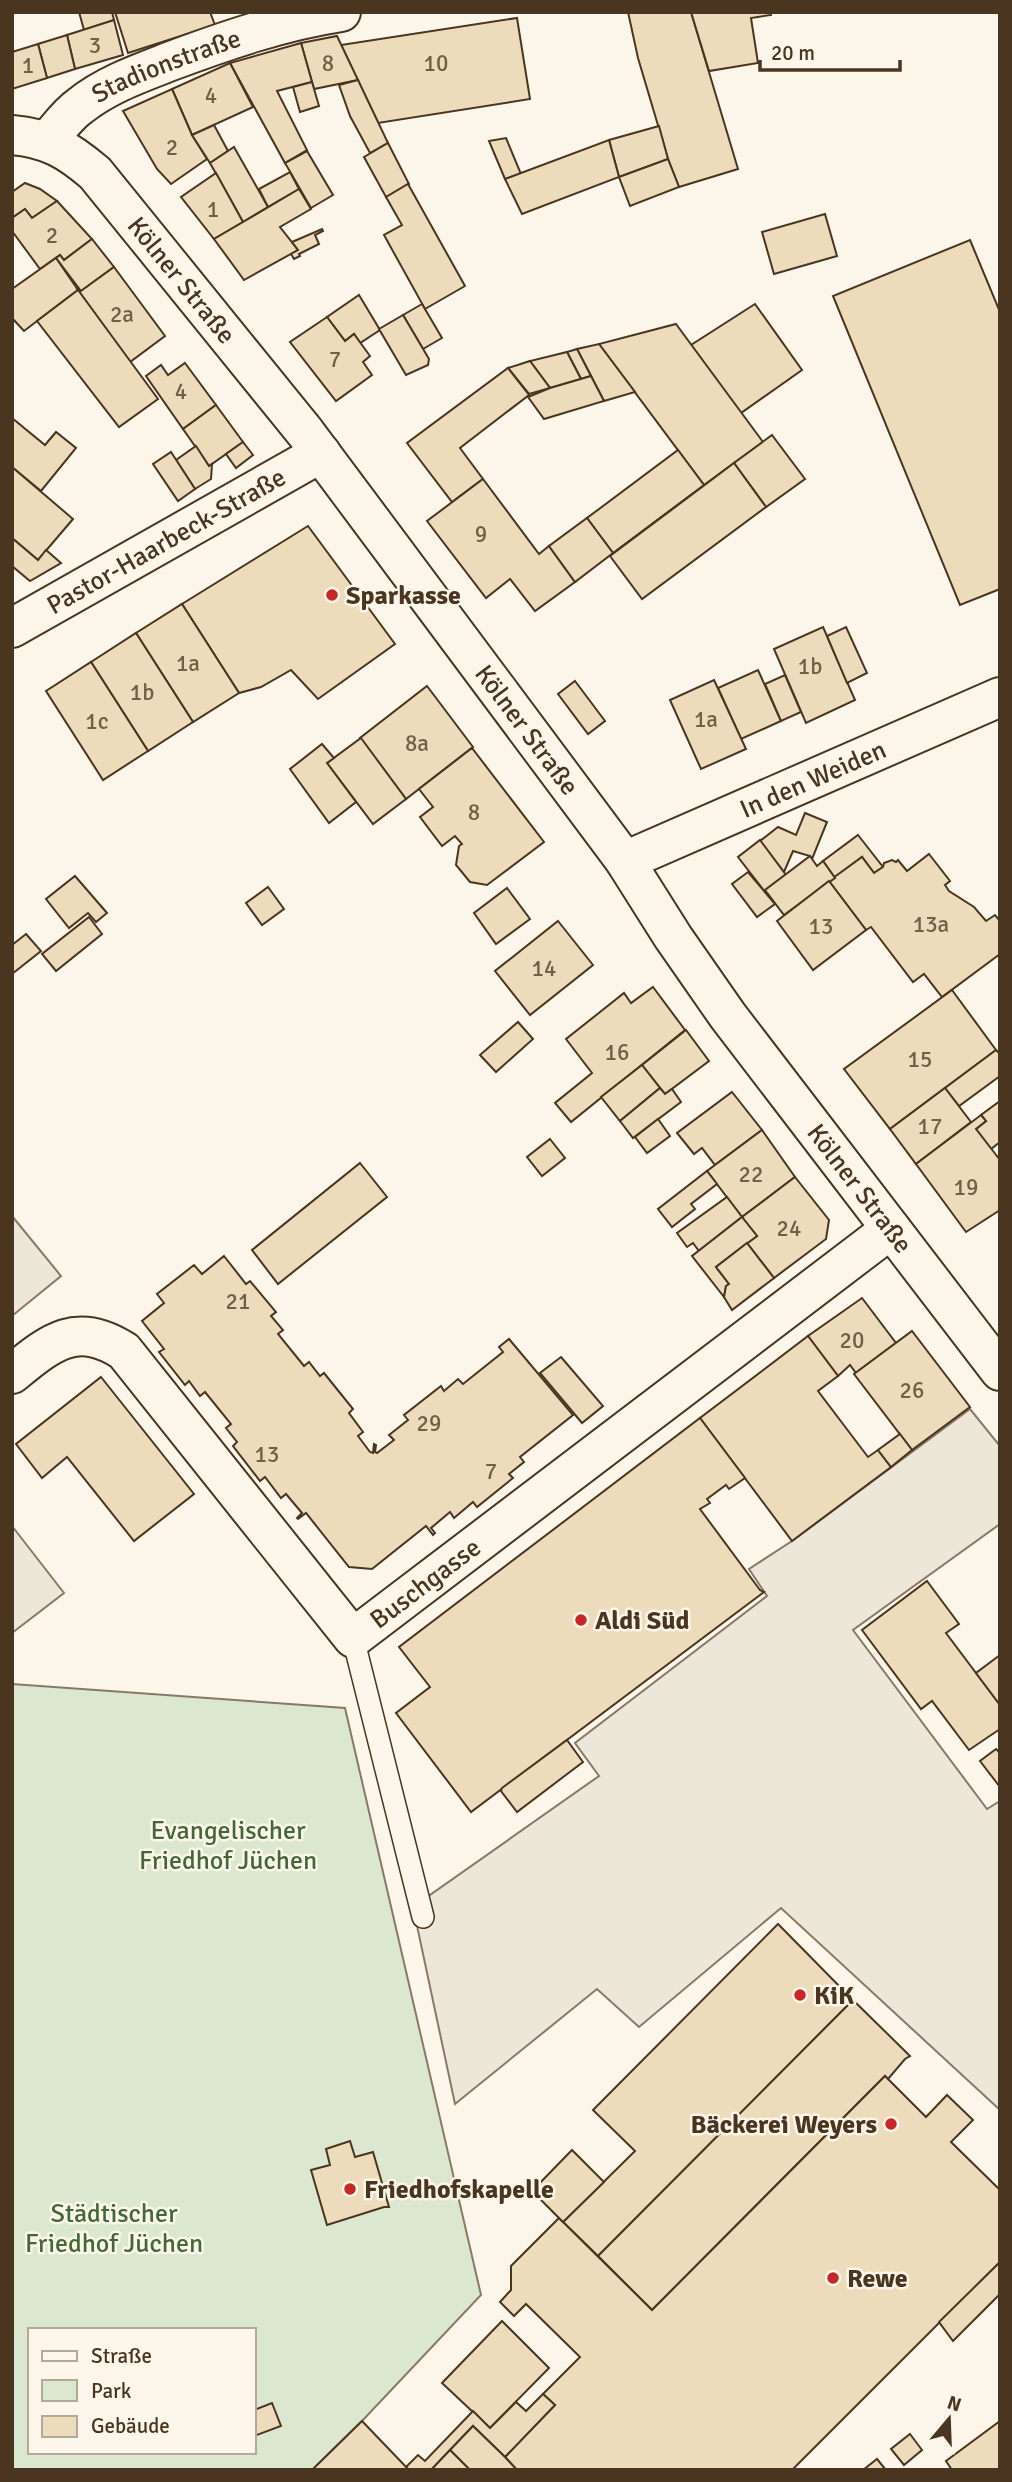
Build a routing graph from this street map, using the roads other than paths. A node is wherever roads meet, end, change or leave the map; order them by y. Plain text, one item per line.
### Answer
1 (319, 14) edge
2 (30, 138) edge
3 (321, 453) junction
4 (12, 628) edge
5 (1000, 696) edge
6 (625, 861) junction
7 (891, 1229) junction
8 (1000, 1371) edge
9 (12, 1374) edge
10 (353, 1638) junction
11 (423, 1917) dead end

1 - 2 street, Stadionstraße
2 - 3 street, Kölner Straße
3 - 4 street, Pastor-Haarbeck-Straße
3 - 6 street, Kölner Straße
5 - 6 street, In den Weiden
6 - 7 street, Kölner Straße
7 - 8 street, Kölner Straße
7 - 10 street, Buschgasse
9 - 10 street, Buschgasse
10 - 11 lane

